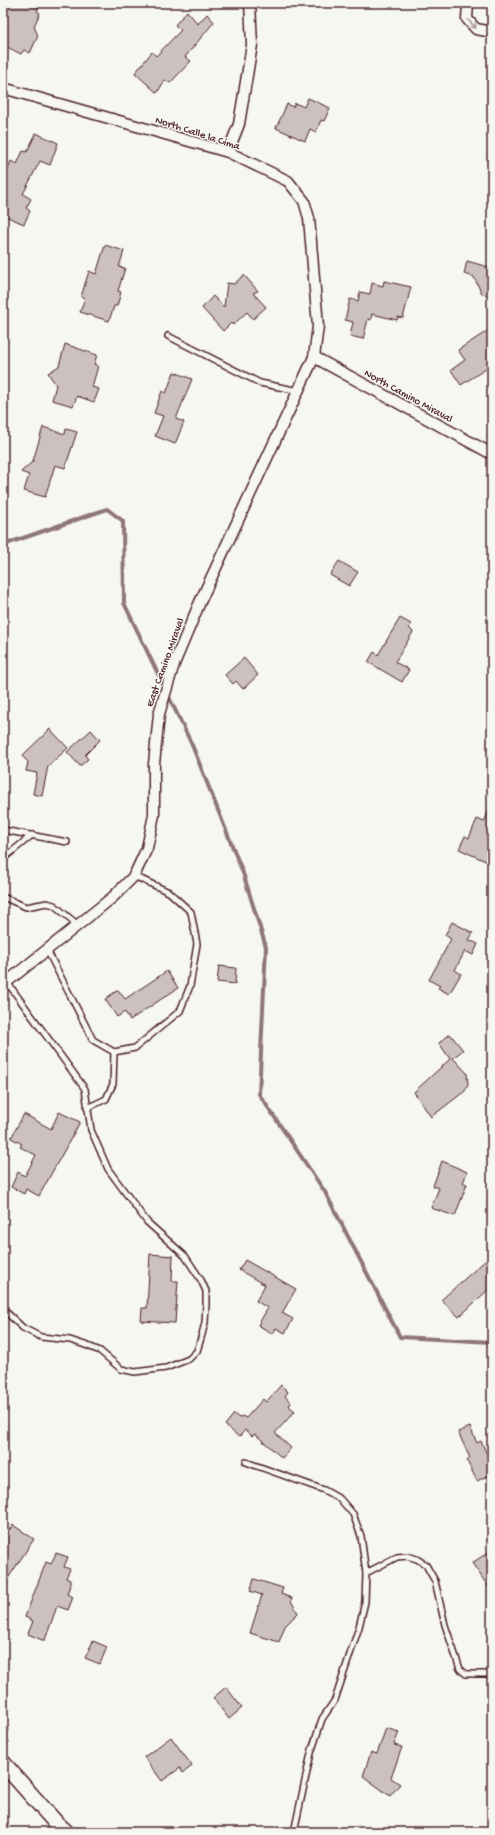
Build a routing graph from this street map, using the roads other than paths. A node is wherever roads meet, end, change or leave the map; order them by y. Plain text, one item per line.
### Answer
1 (250, 3) edge
2 (468, 3) edge
3 (492, 28) edge
4 (3, 80) edge
5 (8, 88) edge
6 (228, 152) junction
7 (168, 336) dead end
8 (314, 357) junction
9 (298, 391) junction
10 (492, 454) edge
11 (3, 830) edge
12 (32, 835) junction
13 (67, 842) dead end
14 (3, 859) edge
15 (134, 876) junction
16 (3, 897) edge
17 (78, 925) junction
18 (47, 950) junction
19 (5, 984) edge
20 (114, 1052) junction
21 (87, 1108) junction
22 (3, 1309) edge
23 (246, 1462) dead end
24 (366, 1573) junction
25 (492, 1674) edge
26 (3, 1763) edge
27 (66, 1832) edge
28 (294, 1832) edge

1 - 6 street
2 -> 3 street
4 - 5 street, North Calle la Cima
5 - 6 street, North Calle la Cima
6 - 8 street, North Calle la Cima
7 - 9 lane
8 - 9 street, East Camino Miraval
8 - 10 street, North Camino Miraval
9 - 15 street, East Camino Miraval
11 - 12 lane
12 - 13 lane
12 - 14 lane
15 - 17 street, East Camino Miraval
15 - 20 lane
16 - 17 lane
17 - 18 street, East Camino Miraval
18 - 19 street, East Camino Miraval
18 - 20 lane
19 - 21 lane
20 - 21 lane
21 - 22 lane
23 - 24 lane
24 - 25 lane
24 - 28 lane
26 - 27 main road

